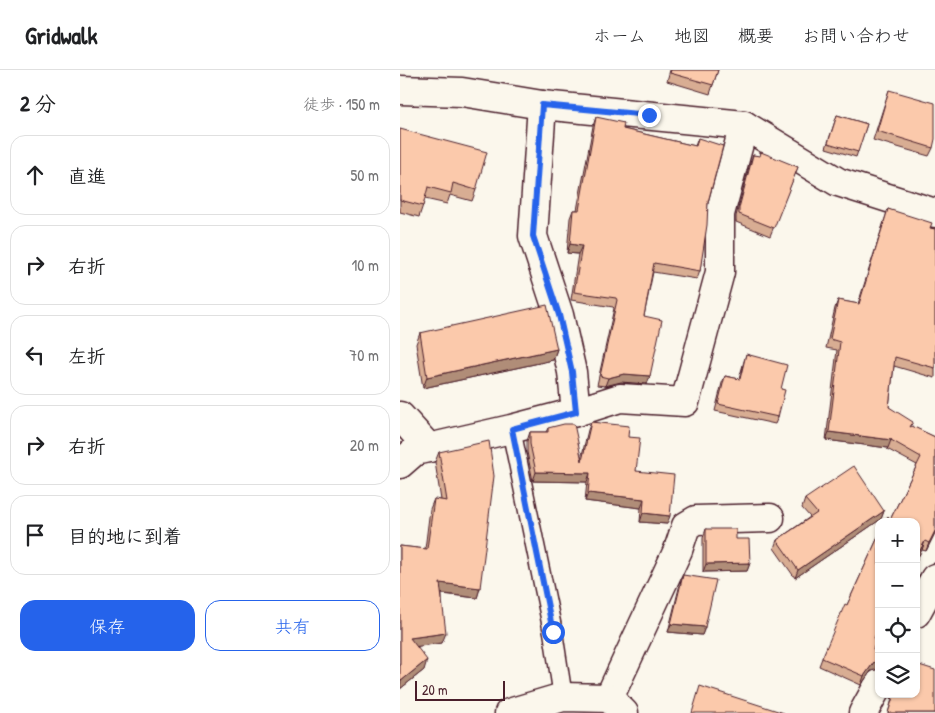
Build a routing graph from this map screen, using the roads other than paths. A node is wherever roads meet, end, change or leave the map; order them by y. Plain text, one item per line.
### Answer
1 (400, 90) edge
2 (542, 105) junction
3 (744, 125) junction
4 (935, 212) edge
5 (576, 412) junction
6 (400, 416) edge
7 (512, 429) junction
8 (429, 448) junction
9 (400, 464) edge
10 (770, 518) dead end
11 (935, 578) edge
12 (919, 608) edge
13 (875, 691) edge
14 (562, 697) junction
15 (616, 706) edge
16 (509, 713) edge
17 (863, 713) edge

1 - 2 street
2 - 3 street
2 - 5 street
3 - 4 street
3 - 5 street
5 - 7 street
6 - 8 street
7 - 8 street
7 - 14 lane
8 - 9 street
10 - 15 street
11 - 12 street
13 - 17 street
14 - 15 street
14 - 16 street

